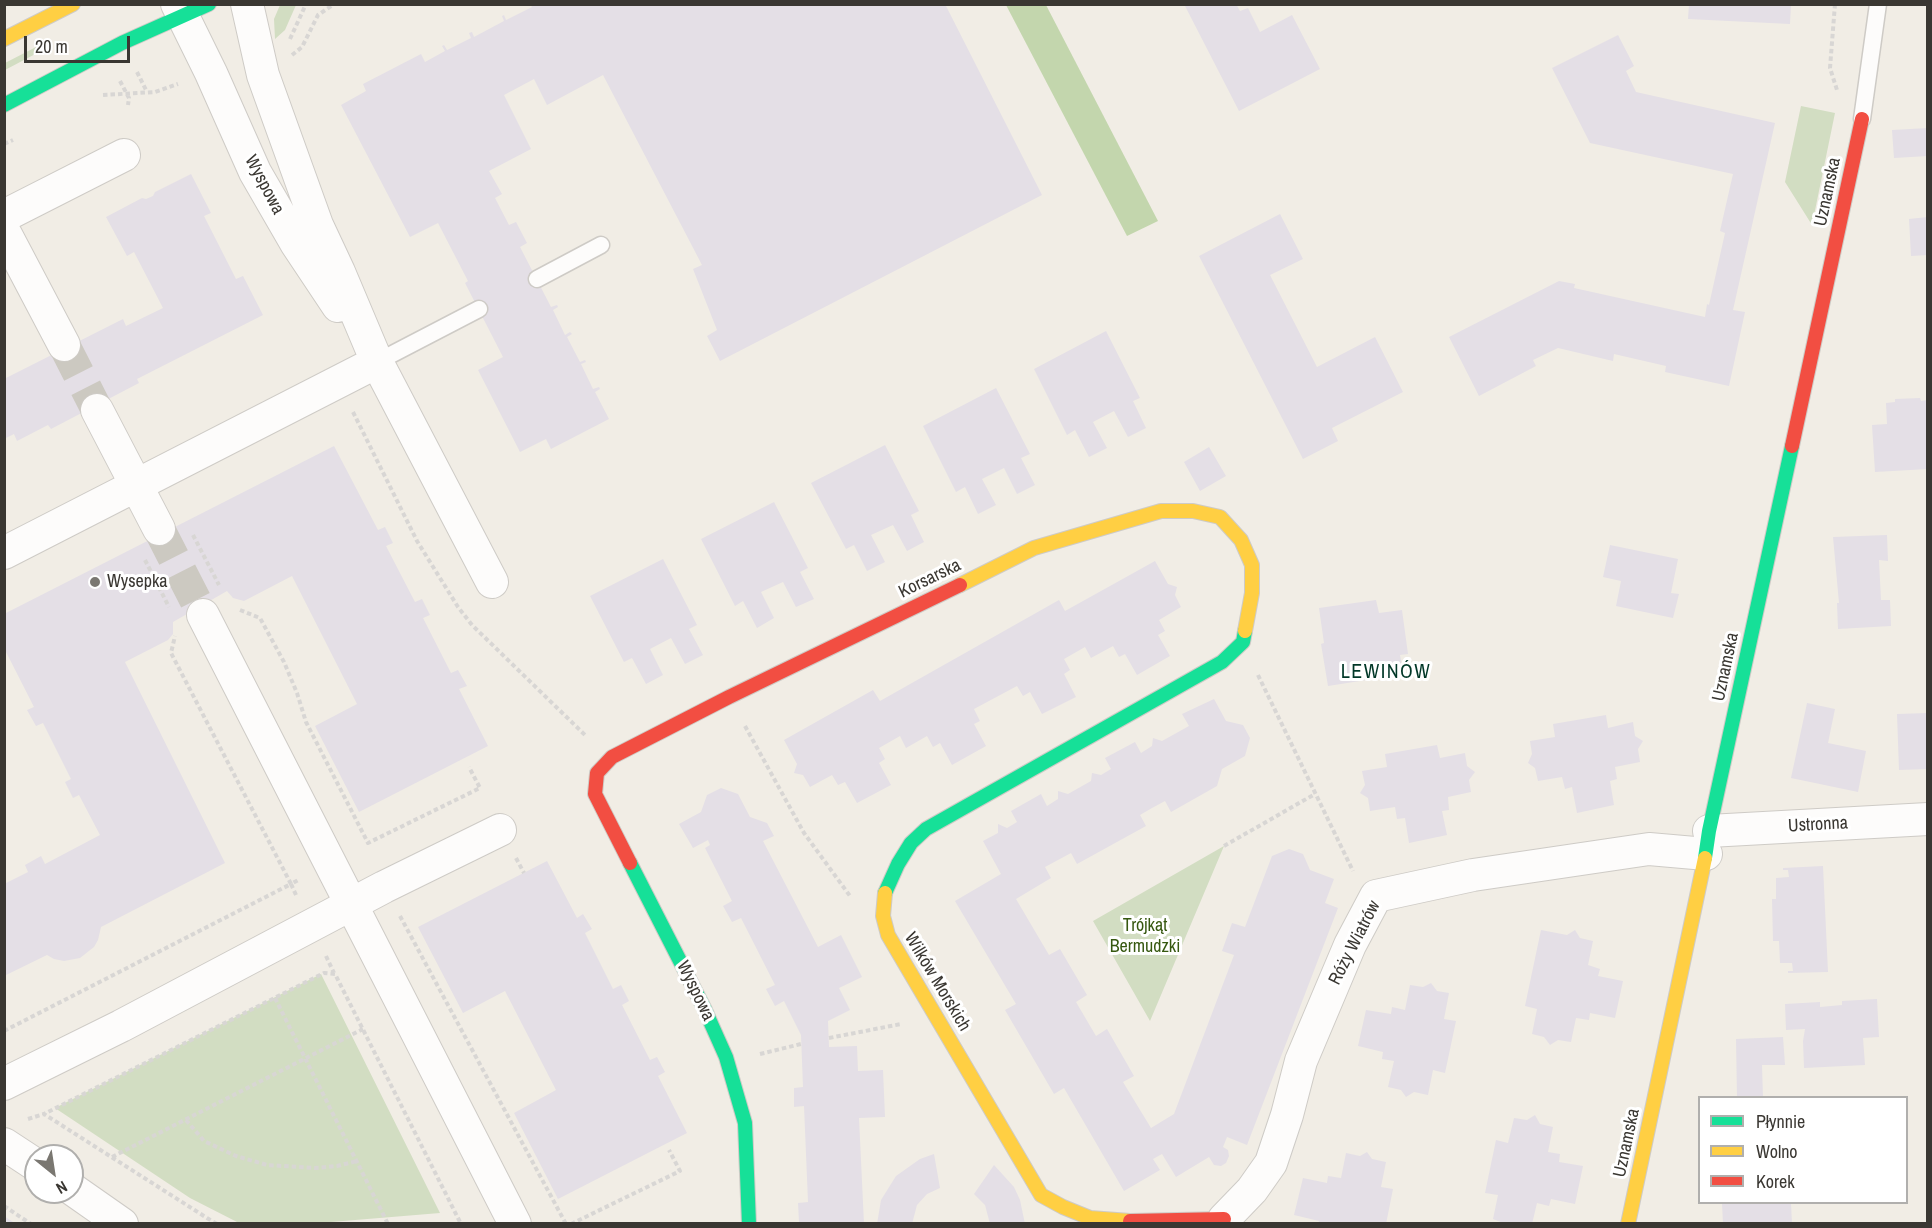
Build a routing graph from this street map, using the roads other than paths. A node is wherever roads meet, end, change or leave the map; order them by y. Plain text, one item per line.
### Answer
1 (73, 4) edge
2 (247, 4) edge
3 (1878, 4) edge
4 (189, 9) edge
5 (4, 39) edge
6 (4, 105) edge
7 (1862, 119) joint
8 (123, 154) dead end
9 (4, 216) edge
10 (4, 231) edge
11 (601, 245) dead end
12 (537, 279) dead end
13 (479, 309) dead end
14 (64, 345) tunnel mouth
15 (372, 352) junction
16 (97, 410) tunnel mouth
17 (137, 484) junction
18 (150, 540) tunnel mouth
19 (4, 553) edge
20 (492, 582) dead end
21 (214, 605) tunnel mouth
22 (1242, 642) joint
23 (597, 773) joint
24 (1928, 819) edge
25 (500, 830) dead end
26 (1708, 842) junction
27 (351, 905) junction
28 (4, 1084) edge
29 (4, 1144) edge
30 (24, 1157) edge
31 (84, 1198) edge
32 (1225, 1222) edge
33 (122, 1224) edge
34 (515, 1224) edge
35 (749, 1224) edge
36 (1628, 1224) edge

1 - 5 street
2 - 15 street, Wyspowa
3 - 7 lane
4 - 6 street
4 - 15 street, Wyspowa
7 - 26 street, Uznamska
8 - 9 street
10 - 14 street
11 - 12 lane
13 - 15 lane
15 - 17 street
15 - 20 street, Wyspowa
16 - 17 street
17 - 18 street
17 - 19 street
21 - 27 street
22 - 23 street, Korsarska
22 - 32 street, Wilków Morskich
23 - 35 street, Wyspowa
24 - 26 street, Ustronna
25 - 27 street
26 - 32 street, Róży Wiatrów
26 - 36 street, Uznamska
27 - 28 street
27 - 34 street
29 - 30 street
31 - 33 street

